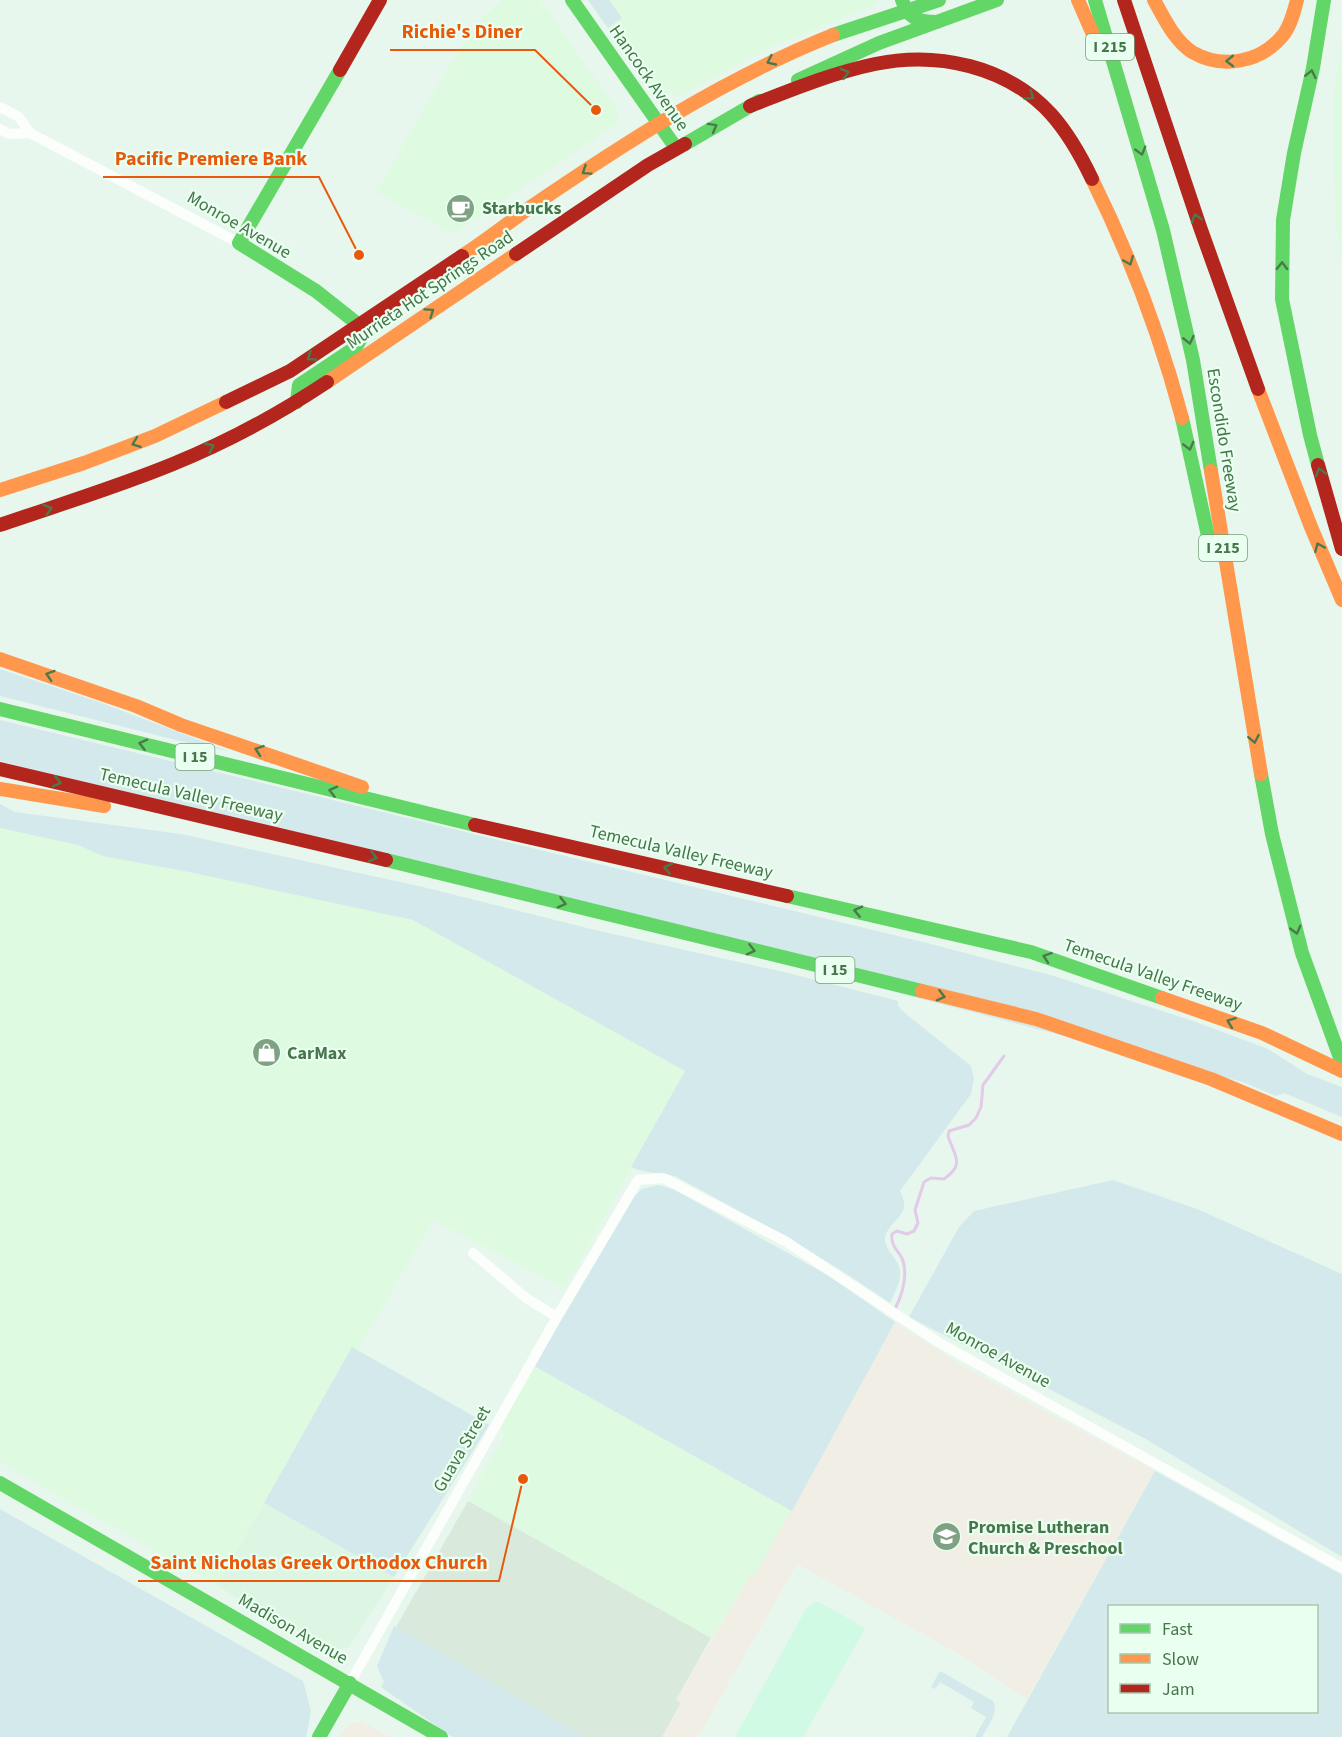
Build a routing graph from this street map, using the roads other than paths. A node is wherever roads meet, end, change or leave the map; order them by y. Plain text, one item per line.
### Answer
1 (380, 0) edge
2 (572, 0) edge
3 (939, 0) edge
4 (998, 0) edge
5 (1078, 0) edge
6 (1095, 0) edge
7 (1124, 0) edge
8 (1154, 0) edge
9 (1297, 0) edge
10 (1324, 0) edge
11 (903, 5) edge
12 (937, 22) junction
13 (1125, 94) junction
14 (750, 106) junction
15 (0, 107) edge
16 (658, 123) junction
17 (0, 129) edge
18 (30, 134) junction
19 (676, 148) junction
20 (239, 243) junction
21 (359, 325) junction
22 (297, 402) junction
23 (0, 490) edge
24 (0, 525) edge
25 (1342, 549) edge
26 (1342, 600) edge
27 (0, 659) edge
28 (1248, 704) junction
29 (0, 709) edge
30 (0, 769) edge
31 (0, 789) edge
32 (389, 805) junction
33 (316, 843) junction
34 (1263, 1033) junction
35 (1342, 1062) edge
36 (1342, 1071) edge
37 (1342, 1134) edge
38 (638, 1180) joint
39 (473, 1253) dead end
40 (556, 1317) junction
41 (0, 1483) edge
42 (1342, 1568) edge
43 (350, 1683) junction
44 (319, 1737) edge
45 (441, 1737) edge

1 - 20 main road
2 - 16 main road, Hancock Avenue
3 - 11 main road, Murrieta Hot Springs Road
4 - 12 main road, Murrieta Hot Springs Road
5 - 13 main road
6 - 13 main road, Escondido Freeway / I 215
26 -> 7 main road, Escondido Freeway / I 215
9 -> 8 main road
25 -> 10 main road
11 - 12 main road
11 -> 16 main road, Murrieta Hot Springs Road
12 - 14 main road, Murrieta Hot Springs Road
13 -> 28 main road, Escondido Freeway / I 215
19 -> 14 main road, Murrieta Hot Springs Road
14 -> 28 main road
15 - 18 street, Monroe Avenue
16 - 19 main road, Hancock Avenue
16 -> 21 main road, Murrieta Hot Springs Road
17 - 18 street, Monroe Avenue
18 - 20 street, Monroe Avenue
22 -> 19 main road, Murrieta Hot Springs Road
20 - 21 main road, Monroe Avenue
21 - 22 main road
21 -> 23 main road, Murrieta Hot Springs Road
24 -> 22 main road, Murrieta Hot Springs Road
32 -> 27 main road
28 -> 35 main road, Escondido Freeway / I 215
32 -> 29 main road, Temecula Valley Freeway / I 15
30 -> 33 main road, Temecula Valley Freeway / I 15
31 - 33 main road
34 -> 32 main road, Temecula Valley Freeway / I 15
33 -> 37 main road, Temecula Valley Freeway / I 15
34 - 35 main road
34 - 36 main road, Temecula Valley Freeway / I 15
38 - 40 street, Guava Street
38 - 42 street, Monroe Avenue
39 - 40 street
40 - 43 street, Guava Street
41 - 43 main road, Madison Avenue
43 - 44 main road, Guava Street
43 - 45 main road, Madison Avenue

